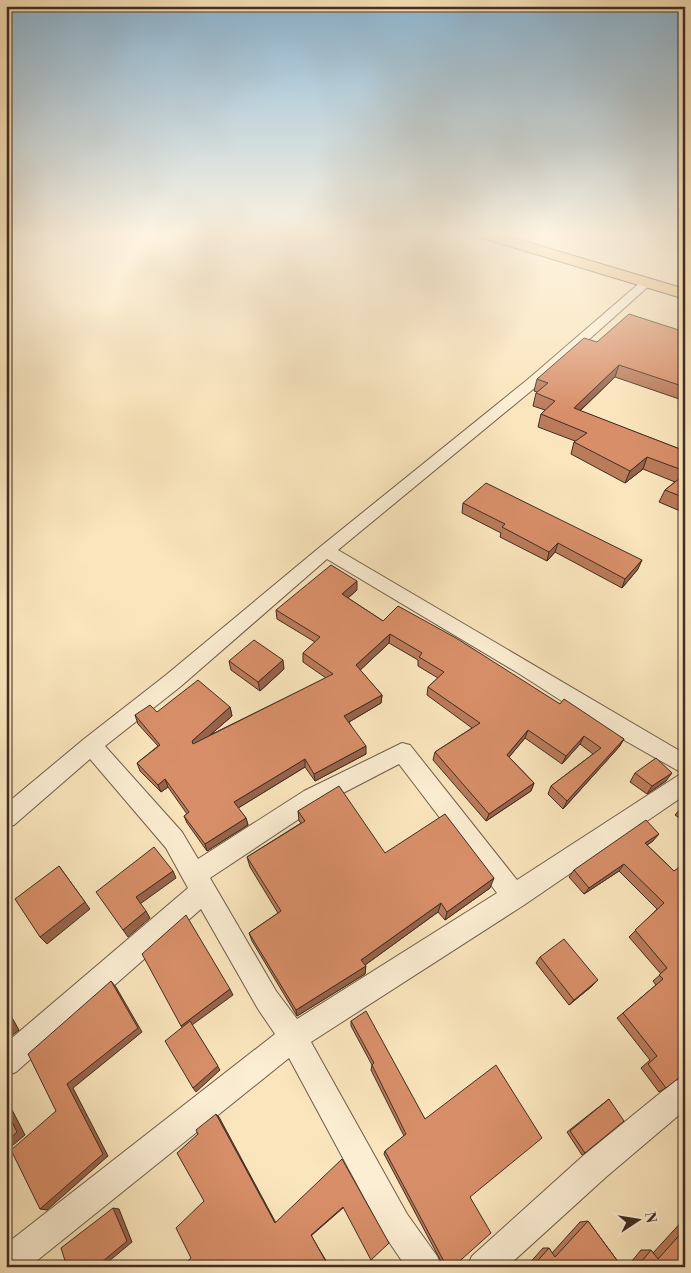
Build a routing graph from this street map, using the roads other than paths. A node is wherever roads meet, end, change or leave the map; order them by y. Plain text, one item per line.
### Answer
1 (635, 292) edge
2 (326, 551) junction
3 (91, 745) junction
4 (685, 765) edge
5 (685, 782) edge
6 (6, 818) edge
7 (199, 883) junction
8 (515, 896) junction
9 (292, 1037) junction
10 (6, 1062) edge
11 (685, 1091) edge
12 (6, 1267) edge
13 (426, 1267) edge
14 (483, 1267) edge

1 - 2 street
2 - 3 street
2 - 4 street
3 - 6 street
3 - 7 street
5 - 8 street
7 - 8 street
7 - 9 street
7 - 10 street
8 - 9 street
9 - 12 street
9 - 13 street
11 - 14 street

